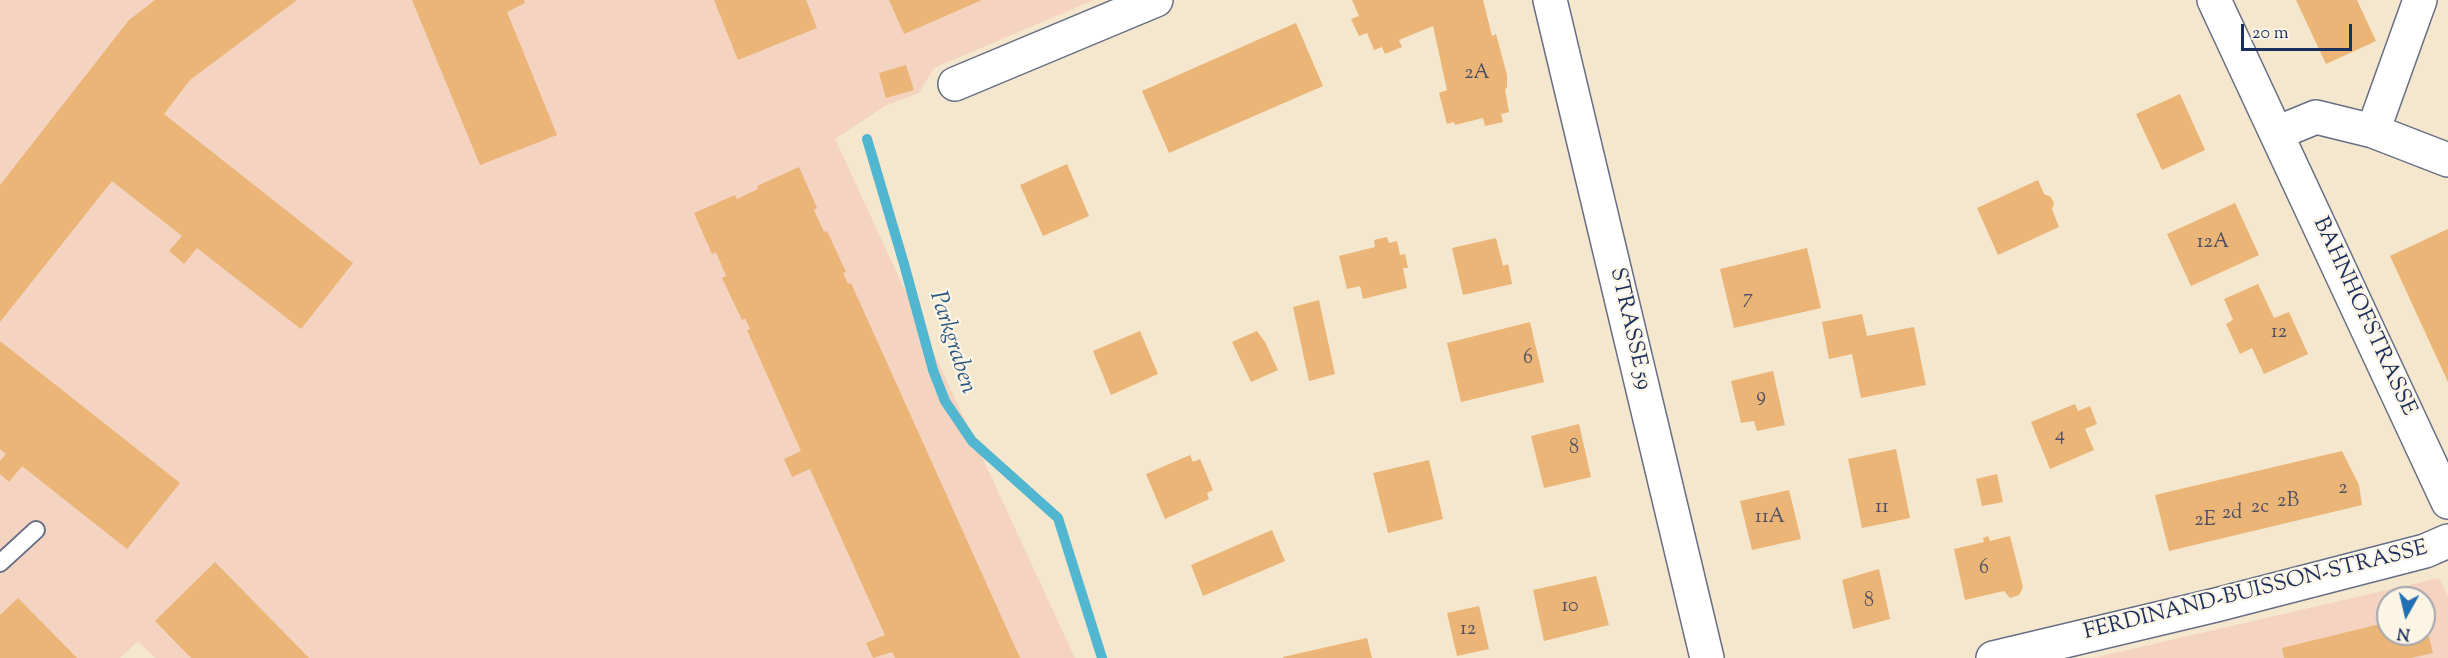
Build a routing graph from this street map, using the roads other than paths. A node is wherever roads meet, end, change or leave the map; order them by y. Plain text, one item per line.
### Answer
1 (1156, 0) edge
2 (1550, 0) edge
3 (2214, 0) edge
4 (2420, 0) edge
5 (955, 84) dead end
6 (2373, 131) junction
7 (2277, 133) junction
8 (2448, 160) edge
9 (2448, 502) edge
10 (36, 530) dead end
11 (2448, 542) edge
12 (0, 563) edge
13 (1707, 658) edge
14 (1993, 658) edge

1 - 5 street
2 - 13 street, STRASSE 59
3 - 7 street, BAHNHOFSTRASSE
4 - 6 street
6 - 7 street
6 - 8 street
7 - 9 street, BAHNHOFSTRASSE
10 - 12 lane
11 - 14 street, FERDINAND-BUISSON-STRASSE

